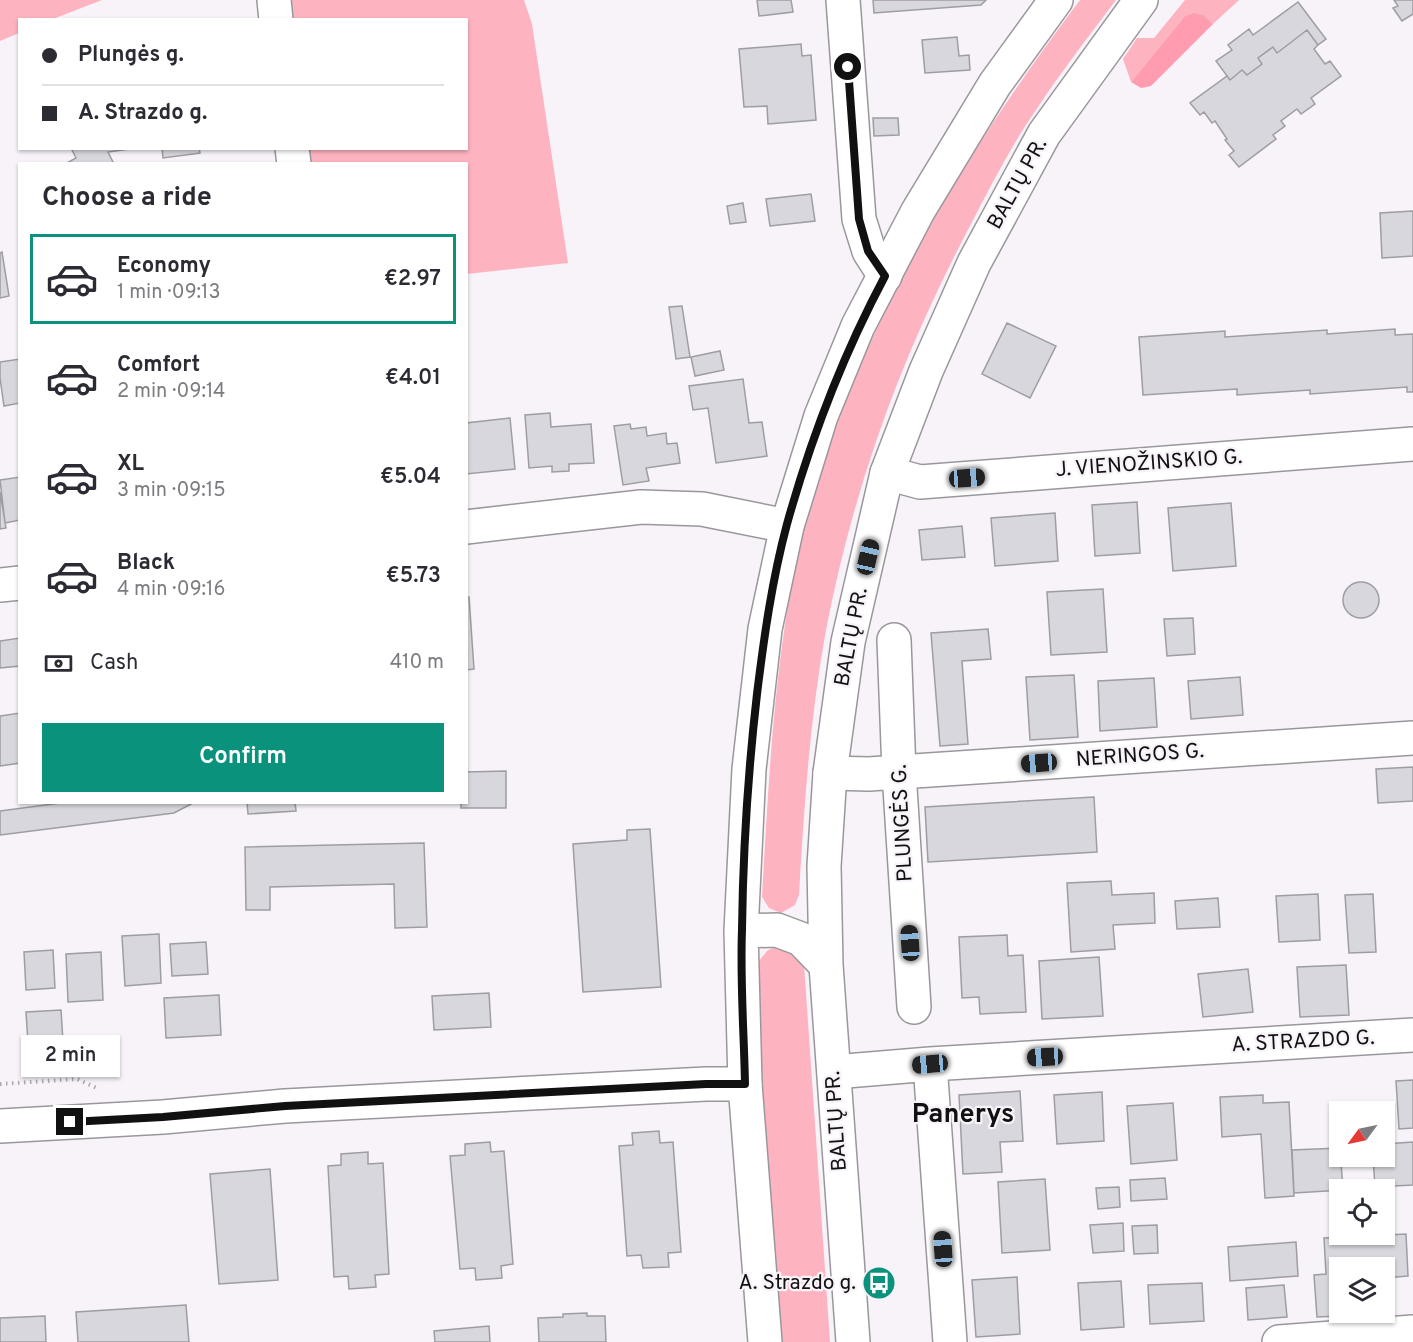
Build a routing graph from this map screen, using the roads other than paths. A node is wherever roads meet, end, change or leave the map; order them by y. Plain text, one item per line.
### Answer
1 (274, 0) edge
2 (843, 0) edge
3 (1056, 0) edge
4 (1141, 0) edge
5 (276, 18) edge
6 (885, 276) junction
7 (1413, 444) edge
8 (887, 473) junction
9 (787, 526) junction
10 (468, 527) edge
11 (18, 583) edge
12 (0, 585) edge
13 (894, 640) dead end
14 (1413, 738) edge
15 (899, 772) junction
16 (830, 773) junction
17 (741, 931) junction
18 (826, 965) junction
19 (914, 1007) dead end
20 (1413, 1035) edge
21 (930, 1064) junction
22 (834, 1072) junction
23 (745, 1084) junction
24 (0, 1126) edge
25 (1413, 1332) edge
26 (765, 1342) edge
27 (853, 1342) edge
28 (950, 1342) edge
29 (1279, 1342) edge

1 - 5 street
2 - 6 street
3 - 6 street
4 - 8 street, BALTŲ PR.
6 - 9 street
7 - 8 street, J. VIENOŽINSKIO G.
8 - 16 street, BALTŲ PR.
9 - 10 street
9 - 17 street
11 - 12 street
13 - 15 street, PLUNGĖS G.
14 - 15 street, NERINGOS G.
15 - 16 street, NERINGOS G.
15 - 19 street, PLUNGĖS G.
16 - 18 street, BALTŲ PR.
17 - 18 street
17 - 23 street
18 - 22 street, BALTŲ PR.
20 - 21 street, A. STRAZDO G.
21 - 22 street, A. STRAZDO G.
21 - 28 street
22 - 27 street, BALTŲ PR.
23 - 24 street
23 - 26 street
25 - 29 street

